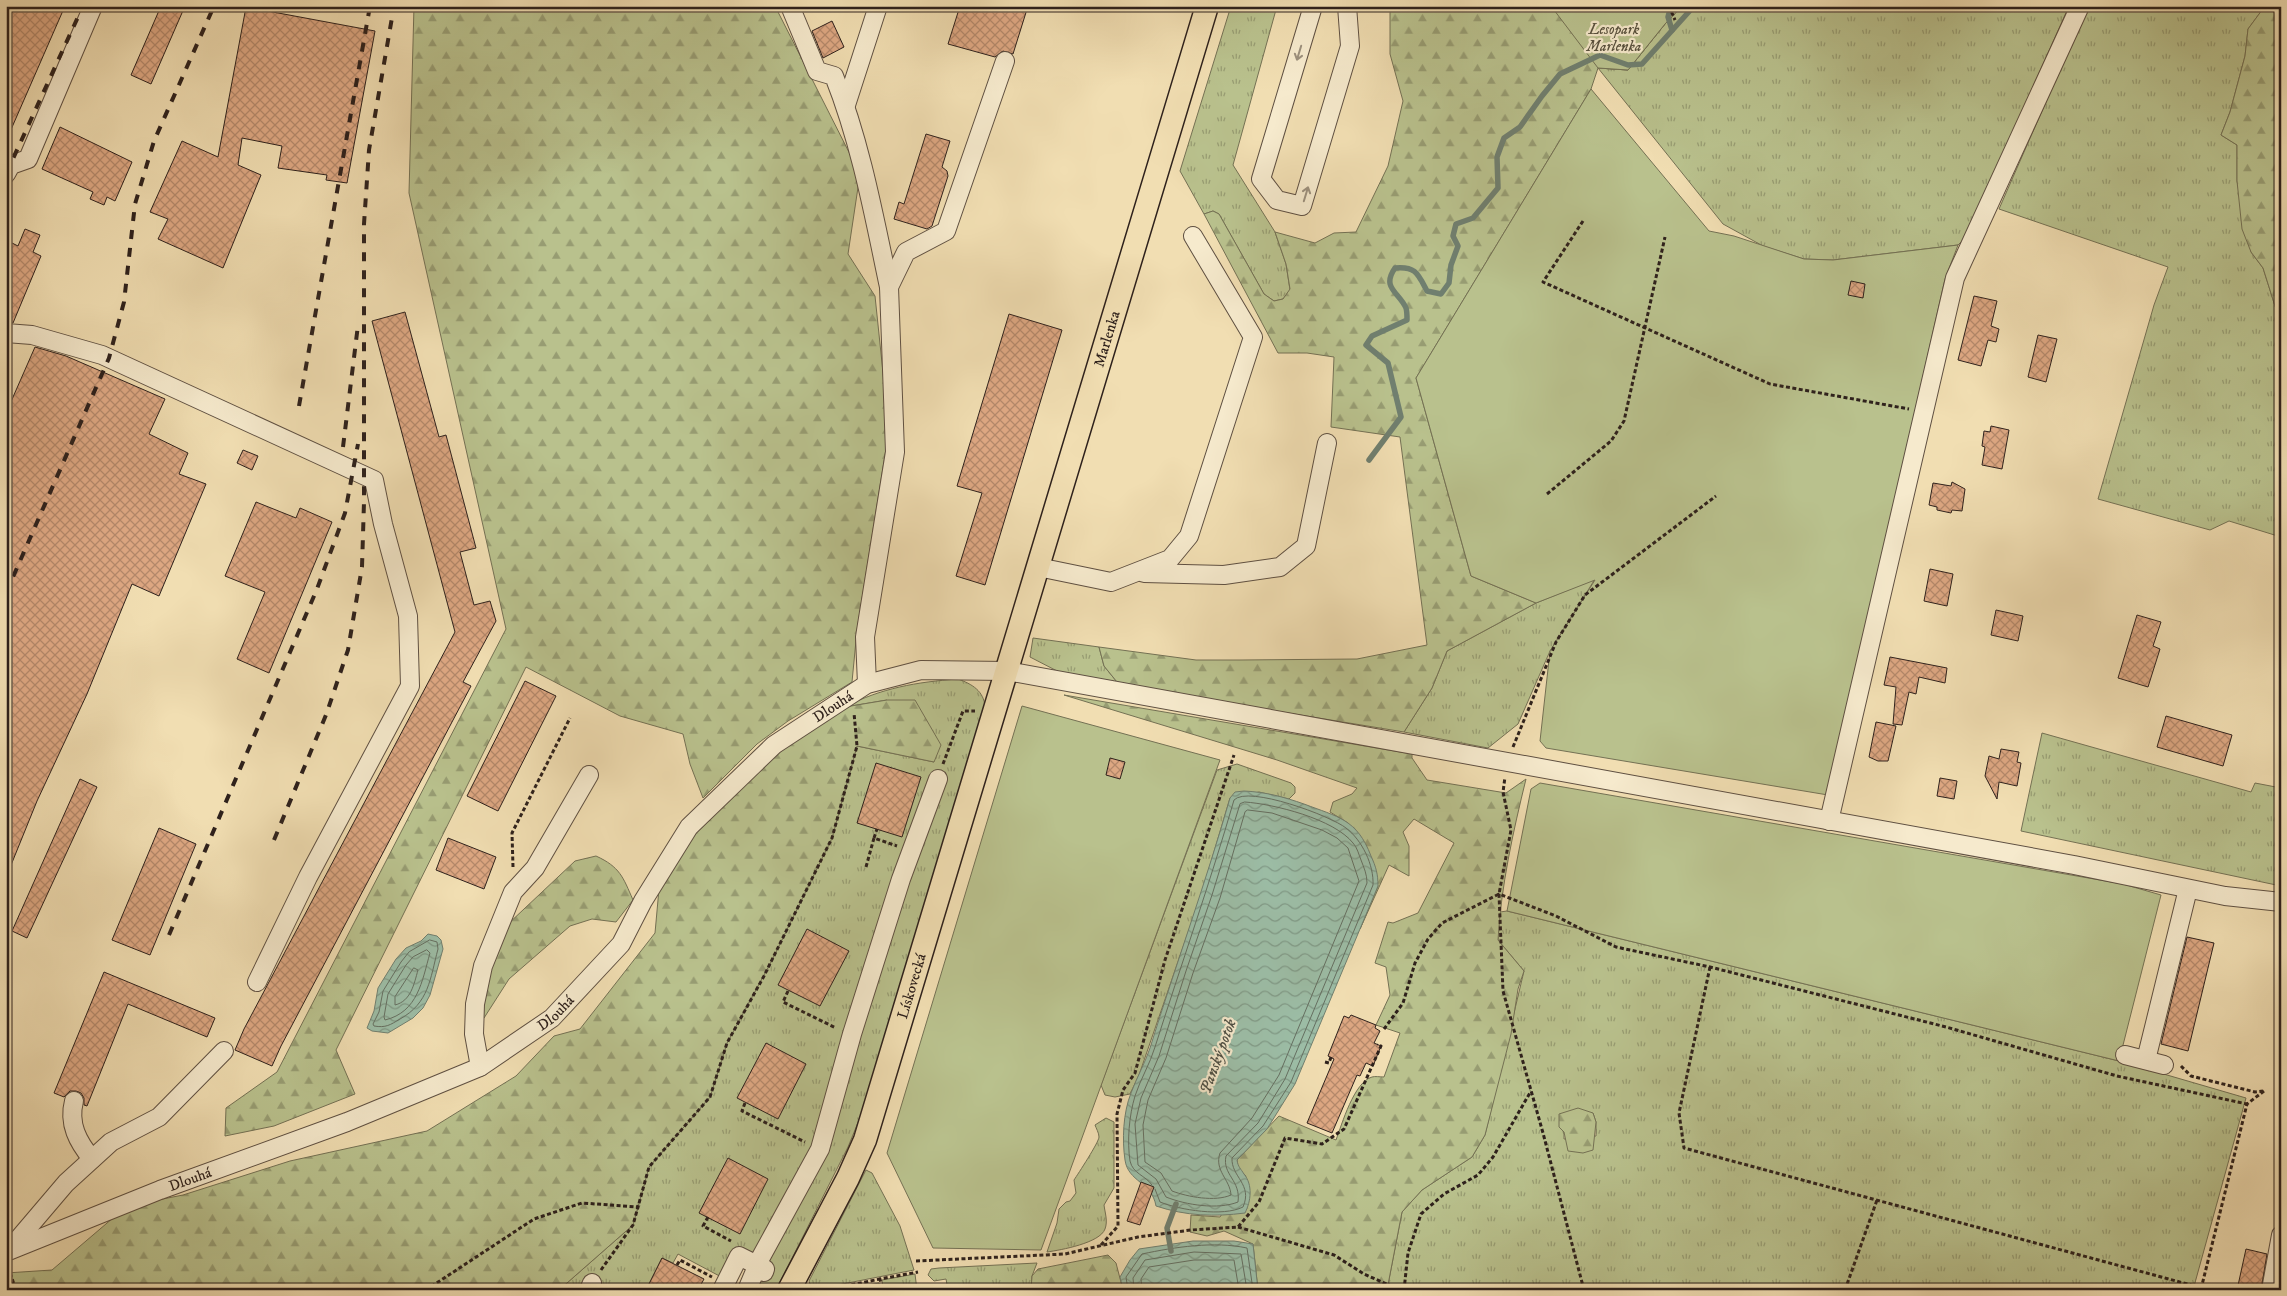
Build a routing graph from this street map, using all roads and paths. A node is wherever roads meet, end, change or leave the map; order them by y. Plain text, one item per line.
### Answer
1 (93, 6) edge
2 (790, 6) edge
3 (878, 6) edge
4 (1208, 6) edge
5 (1314, 6) edge
6 (1347, 6) edge
7 (1669, 6) edge
8 (2080, 6) edge
9 (1675, 20) dead end
10 (1005, 61) dead end
11 (846, 105) junction
12 (6, 174) edge
13 (1583, 221) dead end
14 (1193, 236) dead end
15 (1665, 237) dead end
16 (890, 287) junction
17 (1645, 329) junction
18 (6, 333) edge
19 (1924, 411) junction
20 (1327, 443) dead end
21 (1547, 494) dead end
22 (1716, 496) dead end
23 (1038, 567) junction
24 (1138, 573) junction
25 (1007, 671) junction
26 (867, 684) junction
27 (852, 694) junction
28 (994, 712) junction
29 (570, 718) dead end
30 (1234, 755) dead end
31 (1507, 762) junction
32 (588, 775) dead end
33 (938, 779) joint
34 (1829, 821) junction
35 (877, 829) dead end
36 (874, 838) junction
37 (912, 851) junction
38 (866, 867) dead end
39 (2188, 889) junction
40 (513, 892) junction
41 (1499, 894) junction
42 (2281, 902) edge
43 (1710, 967) junction
44 (257, 982) dead end
45 (788, 991) dead end
46 (1384, 1028) dead end
47 (852, 1034) junction
48 (1377, 1045) dead end
49 (224, 1051) dead end
50 (2125, 1055) dead end
51 (1331, 1057) dead end
52 (2146, 1060) junction
53 (1325, 1062) dead end
54 (2171, 1064) joint
55 (480, 1067) junction
56 (1531, 1091) junction
57 (74, 1101) dead end
58 (745, 1103) dead end
59 (2248, 1104) junction
60 (820, 1149) junction
61 (92, 1159) junction
62 (1877, 1200) junction
63 (638, 1207) junction
64 (708, 1218) dead end
65 (1238, 1227) junction
66 (2281, 1235) edge
67 (1099, 1246) junction
68 (6, 1252) edge
69 (759, 1261) junction
70 (916, 1261) dead end
71 (677, 1265) dead end
72 (918, 1272) dead end
73 (880, 1279) junction
74 (590, 1286) edge
75 (724, 1287) edge
76 (882, 1288) dead end
77 (2201, 1289) edge
78 (16, 1290) edge
79 (426, 1290) edge
80 (746, 1290) edge
81 (755, 1290) edge
82 (789, 1290) edge
83 (826, 1290) edge
84 (1400, 1290) edge
85 (1404, 1290) edge
86 (1584, 1290) edge
87 (1845, 1290) edge
88 (2271, 1290) edge

1 - 12 street
2 - 11 street
3 - 11 street
4 - 23 main road, Marlenka
5 -> 6 street
7 - 9 path
8 - 19 street
10 - 16 street
11 - 16 street
13 - 17 path
14 - 24 street
15 - 17 path
16 - 26 street
17 - 19 path
17 - 21 path
18 - 44 street
19 - 34 street
20 - 24 street
22 - 31 path
23 - 24 street
23 - 25 main road, Marlenka
25 - 26 street, Dlouhá
25 - 28 main road, Lískovecká
25 - 31 street, Dlouhá
26 - 27 street, Dlouhá
27 - 55 street, Dlouhá
27 - 63 path
28 - 33 path
28 - 82 main road, Lískovecká
29 - 40 path
30 - 67 path
31 - 34 street, Dlouhá
31 - 41 path
32 - 40 street
33 - 37 street
34 - 39 street, Dlouhá
35 - 36 path
36 - 37 path
36 - 38 path
37 - 47 street
39 - 42 street, Dlouhá
39 - 52 street
40 - 55 street
41 - 43 path
41 - 46 path
41 - 56 path
43 - 59 path
43 - 62 path
45 - 47 path
47 - 60 street
48 - 65 path
49 - 61 street
50 - 52 street
51 - 53 path
52 - 54 street
54 - 59 path
55 - 68 street, Dlouhá
56 - 85 path
56 - 86 path
57 - 61 street
58 - 60 path
59 - 77 path
60 - 69 street
61 - 68 street
62 - 77 path
62 - 87 path
63 - 74 path
63 - 79 path
64 - 69 path
65 - 67 path
65 - 84 path
66 - 88 street
67 - 70 path
68 - 78 path
69 - 75 street
69 - 80 street
69 - 81 street
71 - 75 path
72 - 73 path
73 - 76 path
73 - 83 path

